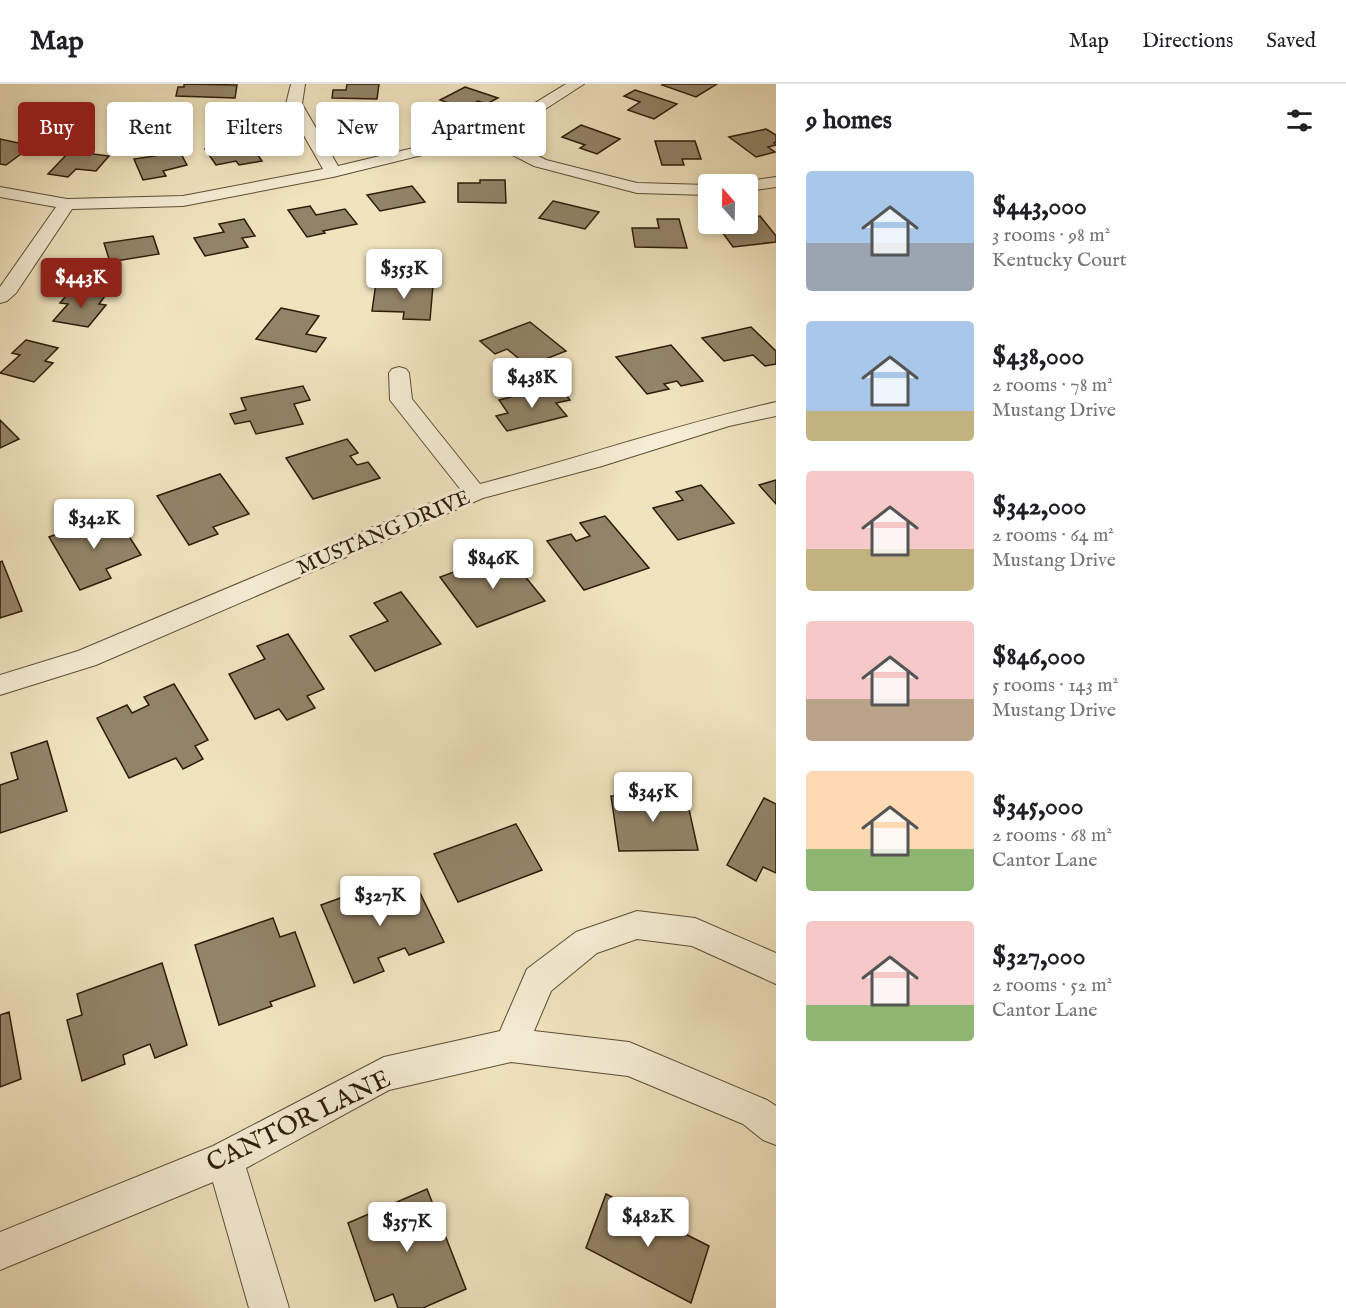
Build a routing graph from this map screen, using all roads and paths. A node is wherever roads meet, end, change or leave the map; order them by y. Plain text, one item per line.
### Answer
1 (298, 84) edge
2 (577, 84) edge
3 (546, 103) edge
4 (411, 153) edge
5 (526, 156) edge
6 (333, 172) junction
7 (776, 182) edge
8 (758, 184) edge
9 (698, 190) edge
10 (0, 192) edge
11 (67, 204) junction
12 (0, 297) edge
13 (399, 373) dead end
14 (776, 409) edge
15 (475, 493) junction
16 (0, 686) edge
17 (776, 969) edge
18 (511, 1045) junction
19 (776, 1127) edge
20 (225, 1159) junction
21 (0, 1251) edge
22 (269, 1308) edge

1 - 6 street
2 - 3 street
4 - 6 street
5 - 9 street
6 - 11 street
7 - 8 street
10 - 11 street
11 - 12 street
13 - 15 street
14 - 15 street, MUSTANG DRIVE
15 - 16 street, MUSTANG DRIVE
17 - 18 street
18 - 19 street, CANTOR LANE
18 - 20 street, CANTOR LANE
20 - 21 street, CANTOR LANE
20 - 22 street

